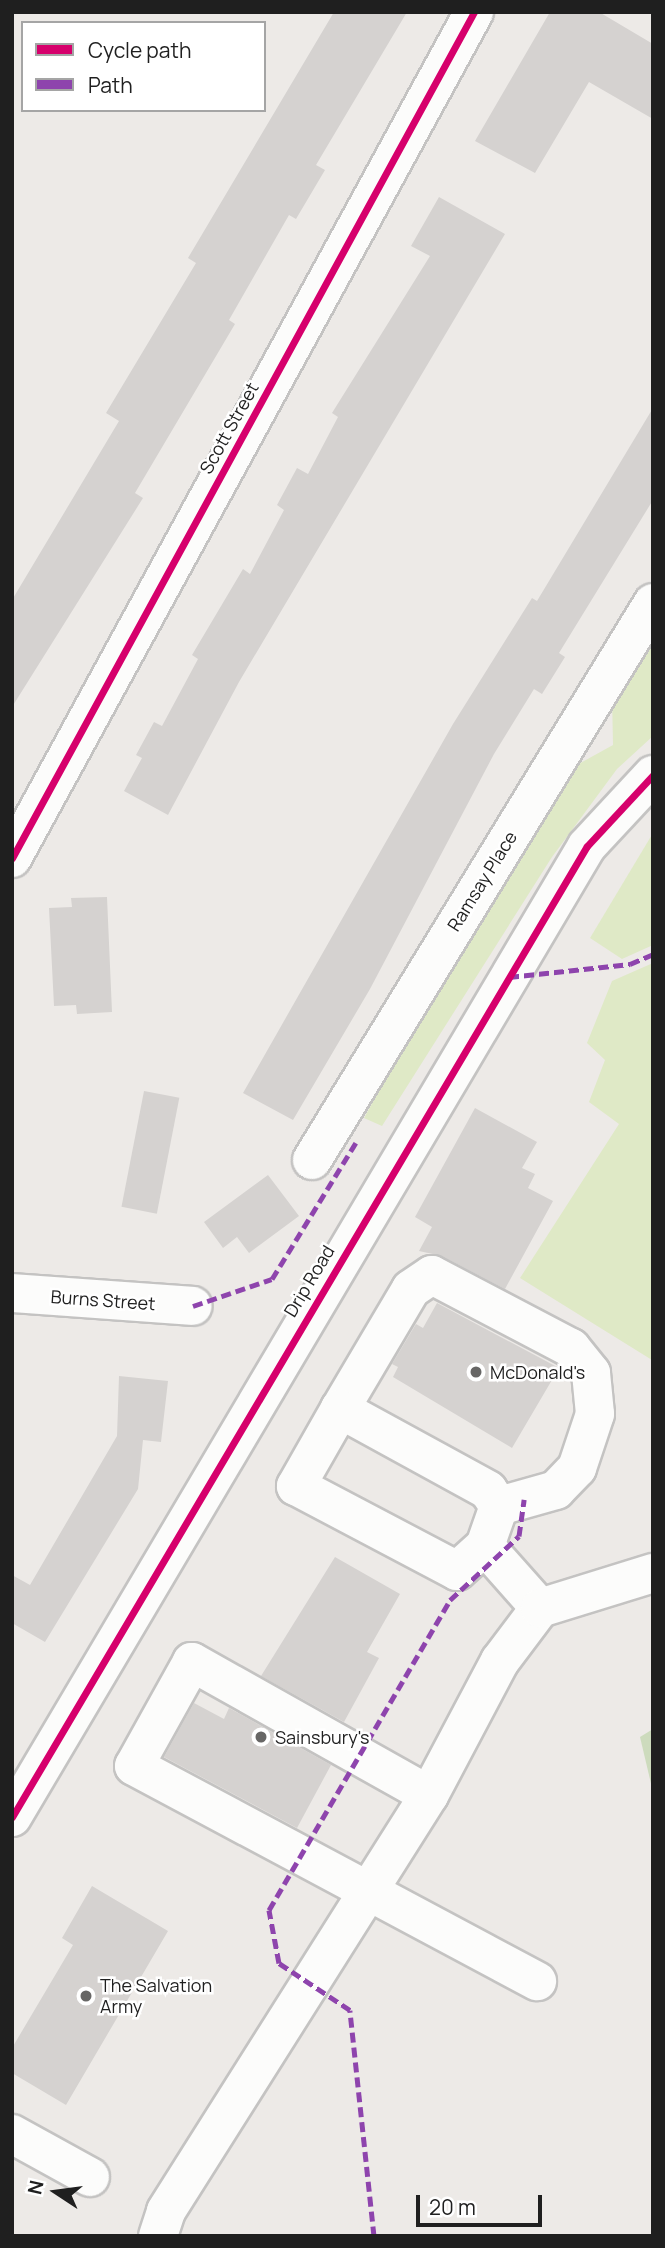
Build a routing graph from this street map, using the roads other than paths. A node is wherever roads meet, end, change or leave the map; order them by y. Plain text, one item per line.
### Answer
1 (474, 12) edge
2 (653, 603) edge
3 (653, 775) edge
4 (12, 858) edge
5 (312, 1160) dead end
6 (12, 1293) edge
7 (193, 1306) dead end
8 (340, 1409) junction
9 (499, 1506) junction
10 (485, 1546) junction
11 (653, 1573) edge
12 (540, 1608) junction
13 (429, 1795) junction
14 (12, 1816) edge
15 (369, 1892) junction
16 (537, 1982) dead end
17 (12, 2134) edge
18 (90, 2177) dead end
19 (158, 2236) edge

1 - 4 street, Scott Street
2 - 5 street, Ramsay Place
3 - 14 street, Drip Road
6 - 7 street, Burns Street
8 - 9 street
8 - 9 street
8 - 10 street
9 - 10 street
10 - 12 street
11 - 12 street
12 - 13 street
13 - 15 street
13 - 15 street
15 - 16 street
15 - 19 street
17 - 18 street

